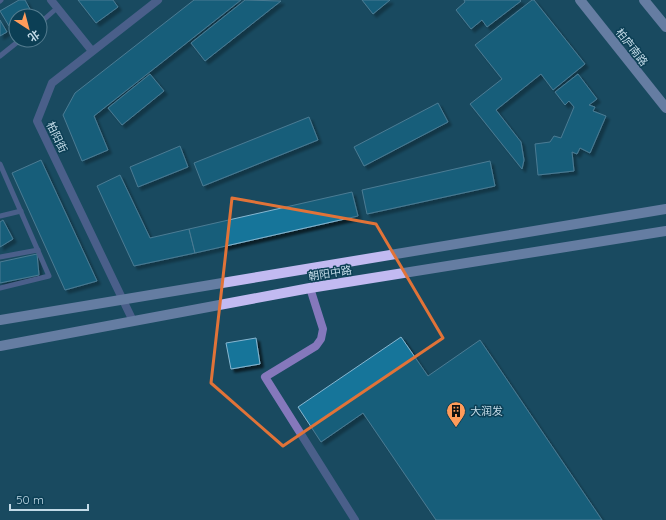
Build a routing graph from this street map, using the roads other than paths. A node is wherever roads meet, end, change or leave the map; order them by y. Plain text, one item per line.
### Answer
1 (51, 0) edge
2 (158, 0) edge
3 (580, 0) edge
4 (644, 0) edge
5 (57, 8) junction
6 (48, 16) edge
7 (666, 27) edge
8 (10, 48) edge
9 (92, 51) junction
10 (0, 56) edge
11 (666, 108) edge
12 (0, 164) edge
13 (666, 209) edge
14 (21, 211) junction
15 (0, 216) edge
16 (666, 231) edge
17 (38, 250) junction
18 (0, 257) edge
19 (0, 288) edge
20 (310, 288) junction
21 (123, 299) junction
22 (0, 320) edge
23 (134, 321) junction
24 (0, 346) edge
25 (355, 520) edge

1 - 5 street
2 - 9 street, 柏阳街
3 - 11 main road, 柏庐南路
4 - 7 main road
5 - 6 lane
5 - 9 street
8 - 10 lane
9 - 21 street, 柏阳街
12 - 14 lane
13 - 21 main road, 朝阳中路
14 - 15 lane
14 - 17 lane
16 - 20 main road, 朝阳中路
17 - 18 lane
17 - 19 lane
20 - 23 main road, 朝阳中路
20 - 25 street
21 - 22 main road, 朝阳中路
21 - 23 street, 柏阳街
23 - 24 main road, 朝阳中路

